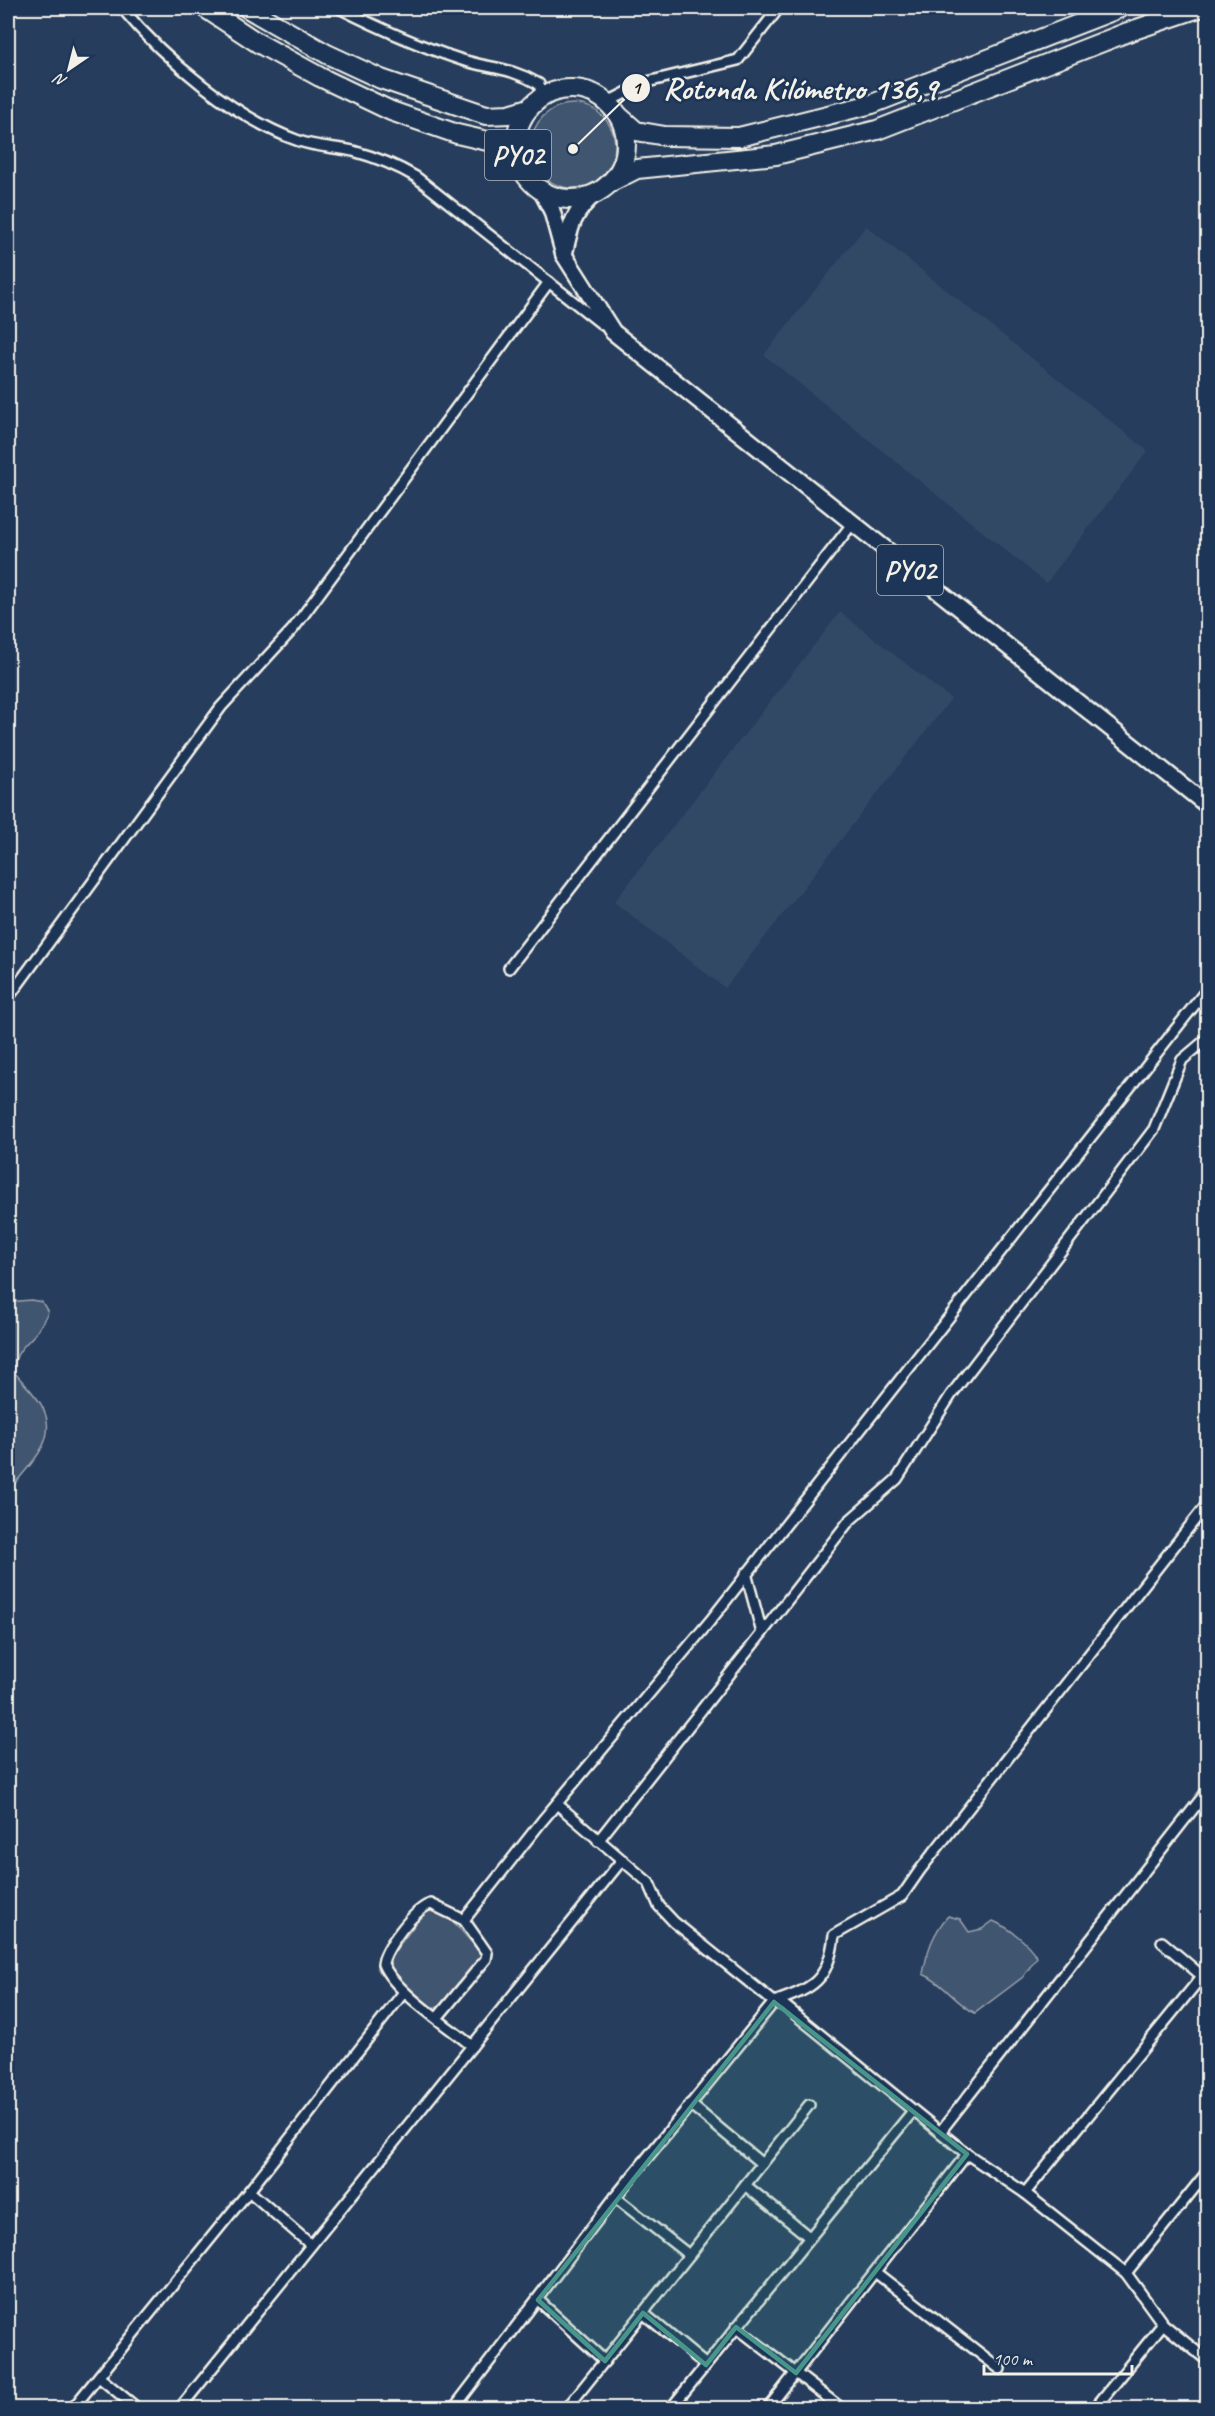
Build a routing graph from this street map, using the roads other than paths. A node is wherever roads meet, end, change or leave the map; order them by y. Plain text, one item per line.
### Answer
1 (122, 8) edge
2 (205, 8) edge
3 (247, 8) edge
4 (339, 8) edge
5 (779, 8) edge
6 (1120, 8) edge
7 (1199, 8) edge
8 (536, 102) junction
9 (613, 109) junction
10 (519, 160) junction
11 (611, 182) junction
12 (541, 190) junction
13 (596, 193) junction
14 (564, 255) junction
15 (549, 282) junction
16 (613, 332) junction
17 (852, 524) junction
18 (1208, 806) edge
19 (509, 968) dead end
20 (1208, 988) edge
21 (8, 998) edge
22 (1208, 1038) edge
23 (1208, 1503) edge
24 (746, 1573) junction
25 (762, 1634) junction
26 (1208, 1790) edge
27 (557, 1804) junction
28 (598, 1841) junction
29 (622, 1860) junction
30 (464, 1920) junction
31 (1162, 1942) dead end
32 (1206, 1975) edge
33 (404, 1992) junction
34 (774, 2002) junction
35 (438, 2017) junction
36 (472, 2046) junction
37 (690, 2104) junction
38 (809, 2105) dead end
39 (913, 2111) junction
40 (940, 2132) junction
41 (966, 2154) junction
42 (762, 2164) junction
43 (1208, 2171) edge
44 (745, 2185) junction
45 (249, 2191) junction
46 (1025, 2193) junction
47 (615, 2197) junction
48 (809, 2237) junction
49 (312, 2245) junction
50 (689, 2255) junction
51 (875, 2272) junction
52 (1126, 2273) junction
53 (538, 2300) junction
54 (644, 2313) junction
55 (1163, 2324) junction
56 (736, 2327) junction
57 (605, 2361) junction
58 (1208, 2361) edge
59 (706, 2365) junction
60 (1000, 2369) dead end
61 (796, 2373) junction
62 (99, 2377) junction
63 (457, 2407) edge
64 (73, 2409) edge
65 (137, 2409) edge
66 (180, 2409) edge
67 (567, 2409) edge
68 (671, 2409) edge
69 (768, 2409) edge
70 (841, 2409) edge
71 (1095, 2409) edge

1 - 15 street
2 - 10 highway, PY02
3 - 8 highway, PY02
4 - 8 street
5 - 9 street
6 - 9 highway, PY02
7 - 11 highway, PY02
8 - 9 highway, PY02
8 - 10 highway, PY02
9 - 11 highway, PY02
10 - 12 highway, PY02
11 - 13 highway, PY02
12 - 13 highway, PY02
12 - 14 main road, PY02
13 - 14 main road, PY02
14 - 16 main road, PY02
15 - 16 street
15 - 21 street
16 - 17 main road, PY02
17 - 18 main road, PY02
17 - 19 street
20 - 24 street
22 - 25 street
23 - 34 street
24 - 25 street
24 - 27 street
25 - 28 street
26 - 40 street
27 - 28 street
27 - 30 street
28 - 29 street
29 - 34 street
29 - 36 street
30 - 33 street
30 - 35 street
31 - 32 street
32 - 46 street
33 - 35 street
33 - 45 street
34 - 37 street
34 - 39 street
35 - 36 street
36 - 49 street
37 - 42 street
37 - 47 street
38 - 42 street
39 - 40 street
39 - 48 street
40 - 41 street
41 - 46 street
41 - 51 street
42 - 44 street
43 - 52 street
44 - 48 street
44 - 50 street
45 - 49 street
45 - 62 street
46 - 52 street
47 - 50 street
47 - 53 street
48 - 56 street
49 - 66 street
50 - 54 street
51 - 60 street
51 - 61 street
52 - 55 street
53 - 57 street
53 - 63 street
54 - 57 street
54 - 59 street
55 - 58 street
55 - 71 street
56 - 59 street
56 - 61 street
57 - 67 street
59 - 68 street
61 - 69 street
61 - 70 street
62 - 64 street
62 - 65 street

